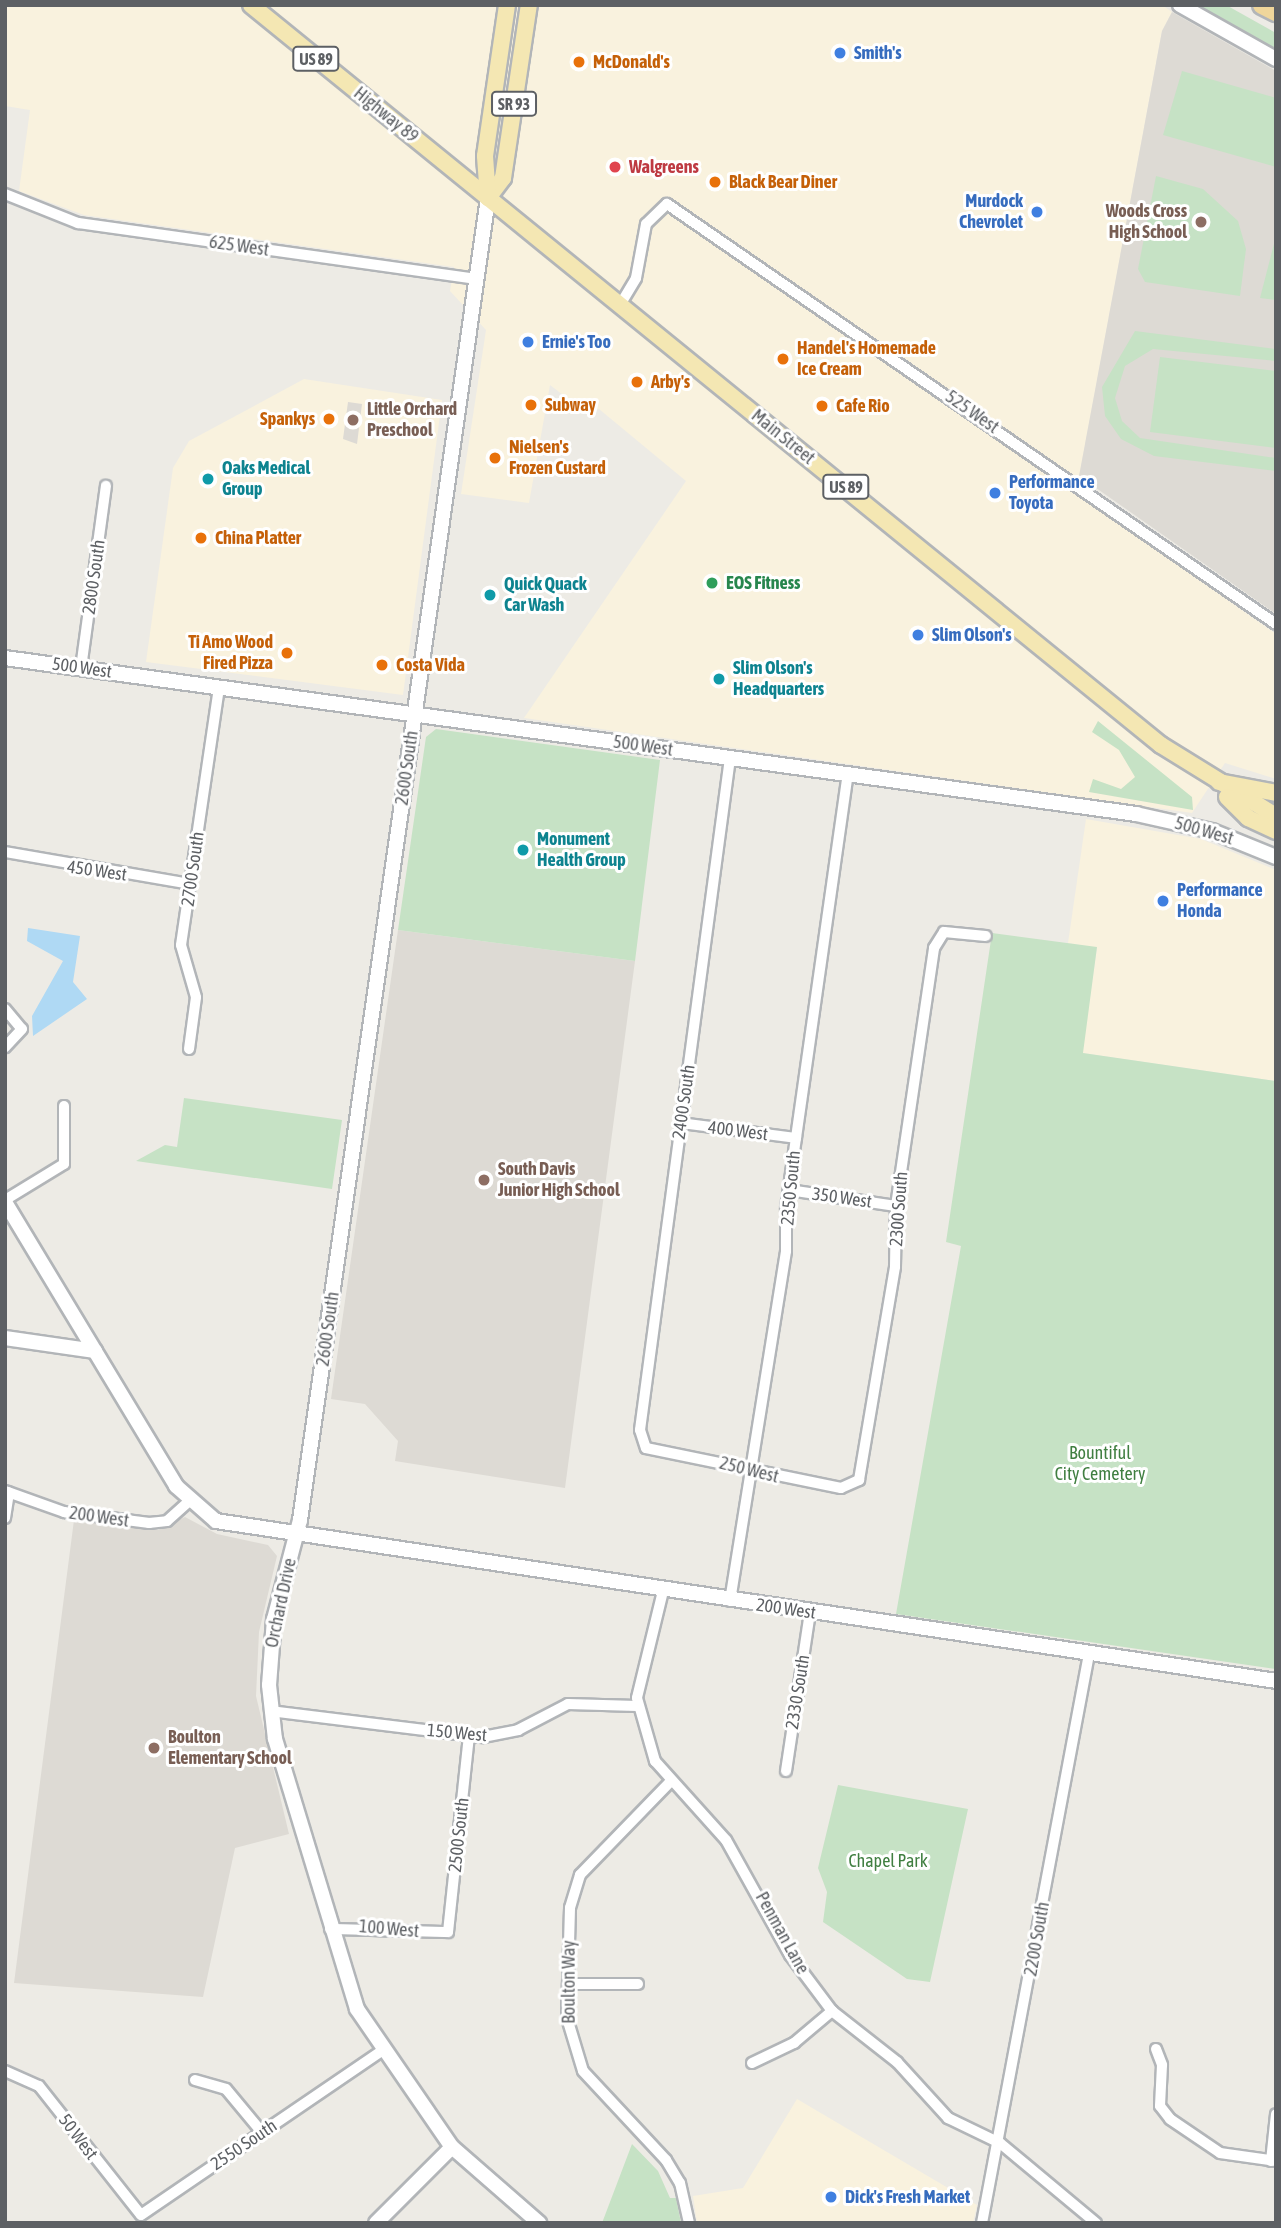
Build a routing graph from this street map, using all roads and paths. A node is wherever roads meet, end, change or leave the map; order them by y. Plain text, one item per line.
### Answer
1 (251, 5) edge
2 (507, 5) edge
3 (529, 5) edge
4 (1180, 5) edge
5 (1262, 5) edge
6 (1276, 12) edge
7 (1276, 60) edge
8 (5, 194) edge
9 (488, 198) junction
10 (477, 279) junction
11 (620, 305) junction
12 (106, 486) dead end
13 (1276, 624) edge
14 (5, 658) edge
15 (81, 668) junction
16 (219, 687) junction
17 (415, 715) junction
18 (730, 758) junction
19 (848, 775) junction
20 (1210, 780) junction
21 (1276, 793) edge
22 (1276, 816) edge
23 (1276, 831) edge
24 (5, 852) edge
25 (1276, 857) edge
26 (190, 884) junction
27 (986, 936) dead end
28 (5, 1009) edge
29 (5, 1048) edge
30 (189, 1049) dead end
31 (64, 1106) dead end
32 (681, 1123) junction
33 (796, 1138) junction
34 (789, 1190) junction
35 (5, 1201) edge
36 (896, 1206) junction
37 (5, 1338) edge
38 (95, 1351) junction
39 (643, 1445) joint
40 (751, 1471) junction
41 (856, 1484) joint
42 (7, 1491) edge
43 (189, 1501) junction
44 (5, 1518) edge
45 (296, 1536) junction
46 (663, 1591) junction
47 (730, 1601) junction
48 (810, 1612) junction
49 (1089, 1654) junction
50 (1276, 1681) edge
51 (637, 1706) junction
52 (271, 1711) junction
53 (469, 1737) junction
54 (786, 1771) dead end
55 (671, 1781) junction
56 (330, 1929) junction
57 (448, 1932) joint
58 (568, 1984) junction
59 (638, 1984) dead end
60 (832, 2011) junction
61 (1156, 2049) dead end
62 (381, 2051) junction
63 (752, 2063) dead end
64 (5, 2071) edge
65 (195, 2080) dead end
66 (1276, 2114) edge
67 (260, 2130) junction
68 (1000, 2143) junction
69 (452, 2147) junction
70 (1273, 2161) edge
71 (141, 2214) joint
72 (376, 2223) edge
73 (539, 2223) edge
74 (689, 2223) edge
75 (982, 2223) edge
76 (1096, 2223) edge

1 - 9 main road, Highway 89 / US 89
2 - 9 main road, SR 93
3 - 9 main road, 2600 South / SR 93
4 - 7 main road
5 - 6 highway
8 - 10 street, 625 West
9 - 10 main road, 2600 South
9 - 11 main road, Main Street / US 89
10 - 17 main road, 2600 South
11 - 13 street, 525 West
11 - 20 main road, Main Street / US 89
12 - 15 street, 2800 South
14 - 15 main road, 500 West
15 - 16 main road, 500 West
16 - 17 main road, 500 West
16 - 26 street, 2700 South
17 - 18 main road, 500 West
17 - 45 main road, 2600 South
18 - 19 main road, 500 West
18 - 32 street, 2400 South
19 - 25 main road, 500 West
19 - 33 street, 2350 South
20 - 21 main road
20 - 22 main road, US 89
20 - 23 main road
24 - 26 street, 450 West
26 - 30 street, 2700 South
27 - 36 street, 2300 South
28 - 29 street
31 - 35 street
32 - 33 street, 400 West
32 - 39 street, 2400 South
33 - 34 street, 2350 South
34 - 36 street, 350 West
34 - 40 street, 2350 South
35 - 38 main road, Orchard Drive
36 - 41 street, 2300 South
37 - 38 main road
38 - 43 main road, Orchard Drive
39 - 40 street, 250 West
40 - 41 street, 250 West
40 - 47 street, 2350 South
42 - 43 street, 200 West
42 - 44 street
43 - 45 main road, Orchard Drive
45 - 46 main road, 200 West
45 - 52 main road, Orchard Drive
46 - 47 main road, 200 West
46 - 51 street, Penman Lane
47 - 48 main road, 200 West
48 - 49 main road, 200 West
48 - 54 street, 2330 South
49 - 50 main road, 200 West
49 - 68 street, 2200 South
51 - 53 street, 150 West
51 - 55 street, Penman Lane
52 - 53 street, 150 West
52 - 56 main road, Orchard Drive
53 - 57 street, 2500 South
55 - 58 street, Boulton Way
55 - 60 street, Penman Lane
56 - 57 street, 100 West
56 - 62 main road, Orchard Drive
58 - 59 street
58 - 74 street, Boulton Way
60 - 63 street
60 - 68 street, Penman Lane
61 - 70 street
62 - 67 street, 2550 South
62 - 69 main road, Orchard Drive
64 - 71 street, 50 West
65 - 67 street
66 - 70 street
67 - 71 street, 2550 South
68 - 75 street, 2200 South
68 - 76 street, Penman Lane
69 - 72 main road
69 - 73 main road, Orchard Drive

